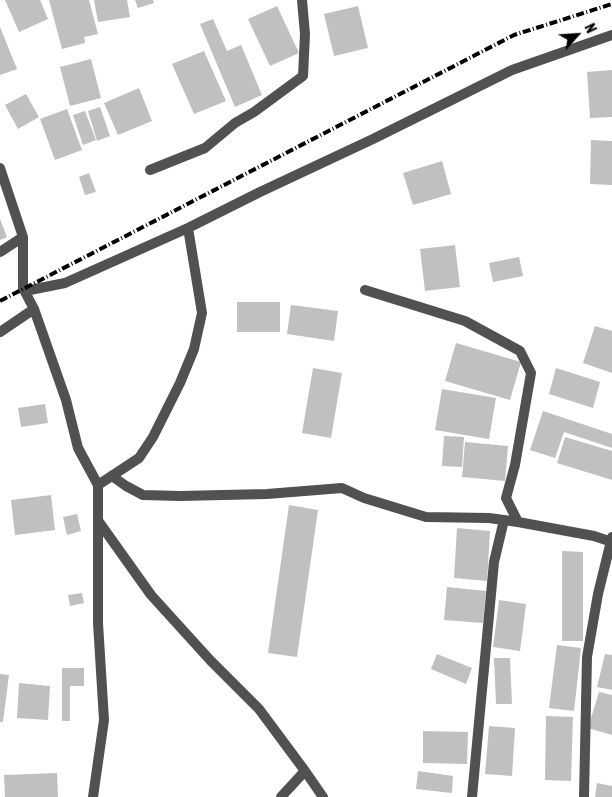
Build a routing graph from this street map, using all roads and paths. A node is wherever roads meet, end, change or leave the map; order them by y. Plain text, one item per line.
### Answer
1 (302, 0) edge
2 (612, 35) edge
3 (0, 168) edge
4 (150, 170) dead end
5 (188, 228) junction
6 (23, 237) junction
7 (0, 252) edge
8 (365, 290) dead end
9 (25, 292) junction
10 (34, 309) junction
11 (0, 332) edge
12 (112, 476) junction
13 (98, 485) junction
14 (504, 520) junction
15 (99, 522) junction
16 (518, 522) junction
17 (612, 540) edge
18 (305, 771) junction
19 (93, 797) edge
20 (281, 797) edge
21 (323, 797) edge
22 (472, 797) edge
23 (584, 797) edge

1 - 4 street
2 - 5 street
3 - 6 street
5 - 9 street
5 - 12 street
6 - 7 street
6 - 9 street
8 - 16 street
9 - 10 street
10 - 11 street
10 - 13 street
12 - 13 street
12 - 14 street
13 - 15 street
14 - 16 street
14 - 22 street
15 - 18 street
15 - 19 street
16 - 17 street
17 - 23 street
18 - 20 street
18 - 21 street

